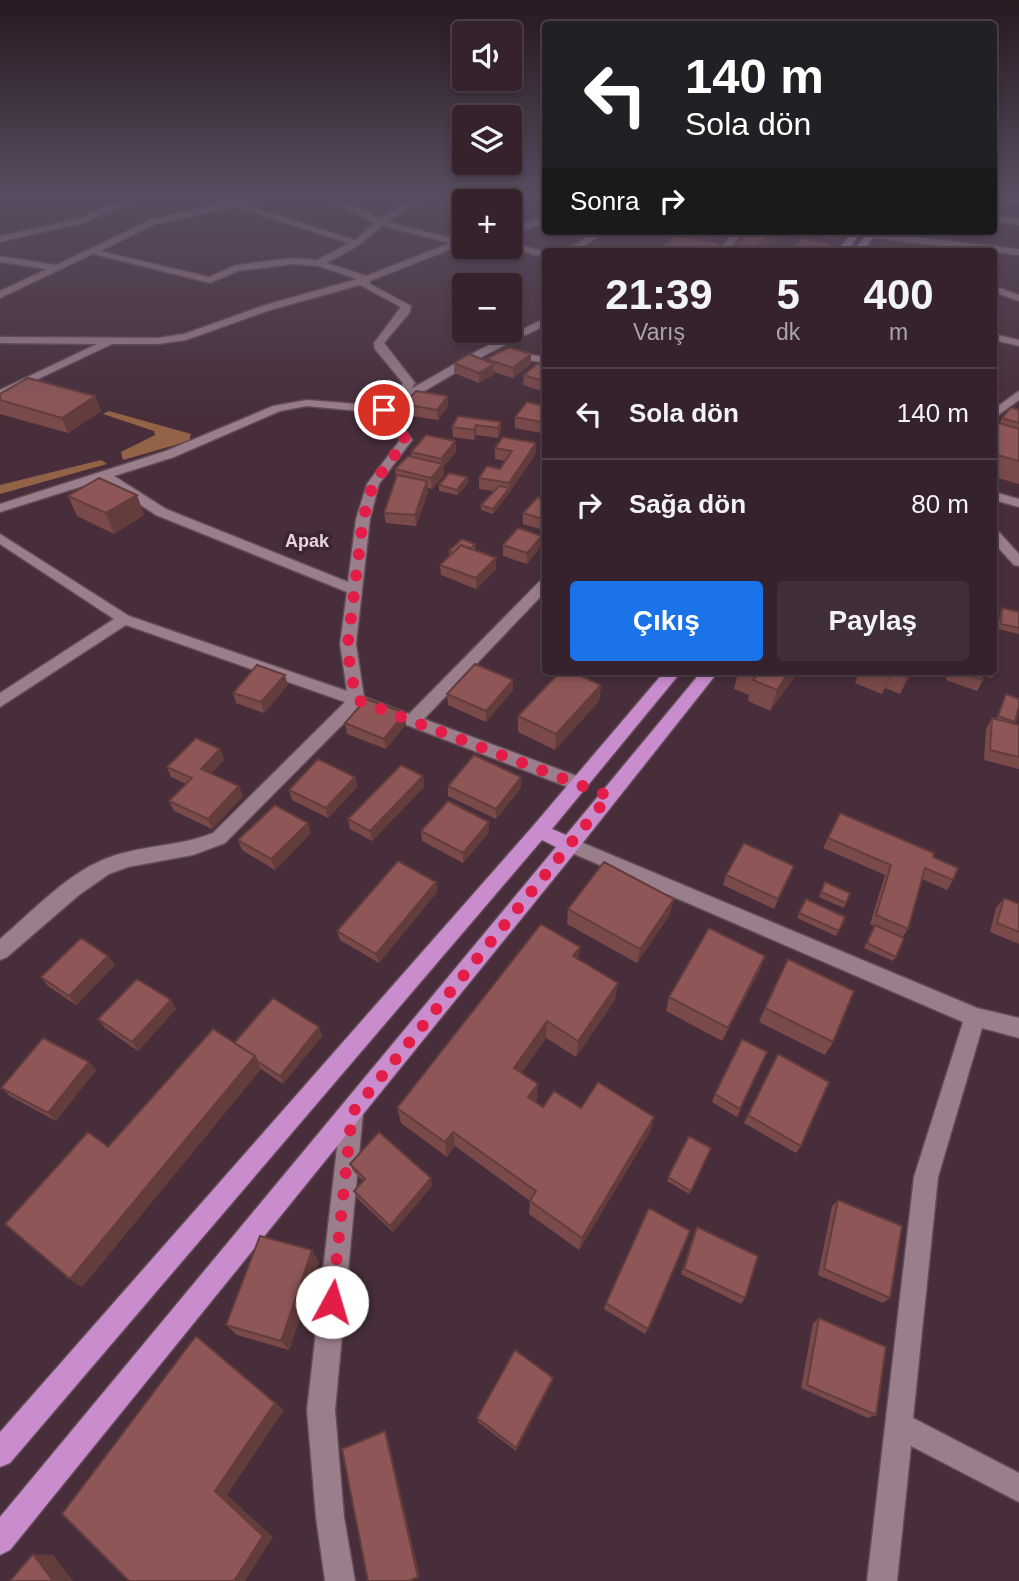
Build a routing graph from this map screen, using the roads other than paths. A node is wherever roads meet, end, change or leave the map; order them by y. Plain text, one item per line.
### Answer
1 (53, 270) edge
2 (169, 270) edge
3 (232, 270) edge
4 (340, 270) edge
5 (388, 270) edge
6 (365, 279) junction
7 (997, 290) edge
8 (0, 295) edge
9 (1019, 298) edge
10 (542, 323) edge
11 (997, 338) edge
12 (0, 340) edge
13 (111, 341) junction
14 (1019, 343) edge
15 (532, 358) edge
16 (542, 359) edge
17 (0, 394) edge
18 (1019, 394) edge
19 (384, 410) junction
20 (997, 412) edge
21 (105, 476) junction
22 (997, 497) edge
23 (1019, 503) edge
24 (0, 508) edge
25 (0, 538) edge
26 (997, 538) edge
27 (1019, 562) edge
28 (542, 587) edge
29 (354, 590) junction
30 (124, 619) junction
31 (670, 675) edge
32 (708, 675) edge
33 (357, 700) junction
34 (0, 701) edge
35 (413, 720) junction
36 (579, 784) junction
37 (609, 796) junction
38 (539, 831) junction
39 (571, 845) junction
40 (0, 951) edge
41 (975, 1017) junction
42 (1019, 1028) edge
43 (352, 1113) junction
44 (899, 1425) junction
45 (0, 1453) edge
46 (1019, 1488) edge
47 (0, 1540) edge
48 (340, 1581) edge
49 (882, 1581) edge

1 - 8 street
2 - 3 street
4 - 6 street
5 - 6 street
6 - 13 street
6 - 19 street
7 - 9 street
10 - 19 street
11 - 14 street
12 - 13 street
13 - 17 street
15 - 16 street
18 - 20 street
19 - 21 street
19 - 29 street
21 - 24 street
21 - 29 street
22 - 23 street
25 - 30 street
26 - 27 street
28 - 35 street
29 - 33 street
30 - 33 street
30 - 34 street
31 - 36 main road
32 - 37 main road
33 - 35 street
33 - 40 street
35 - 36 street
36 - 37 main road
36 - 38 main road
37 - 39 main road
38 - 39 main road
38 - 45 main road
39 - 41 street
39 - 43 main road
41 - 42 street
41 - 44 street
43 - 47 main road
43 - 48 street
44 - 46 street
44 - 49 street

